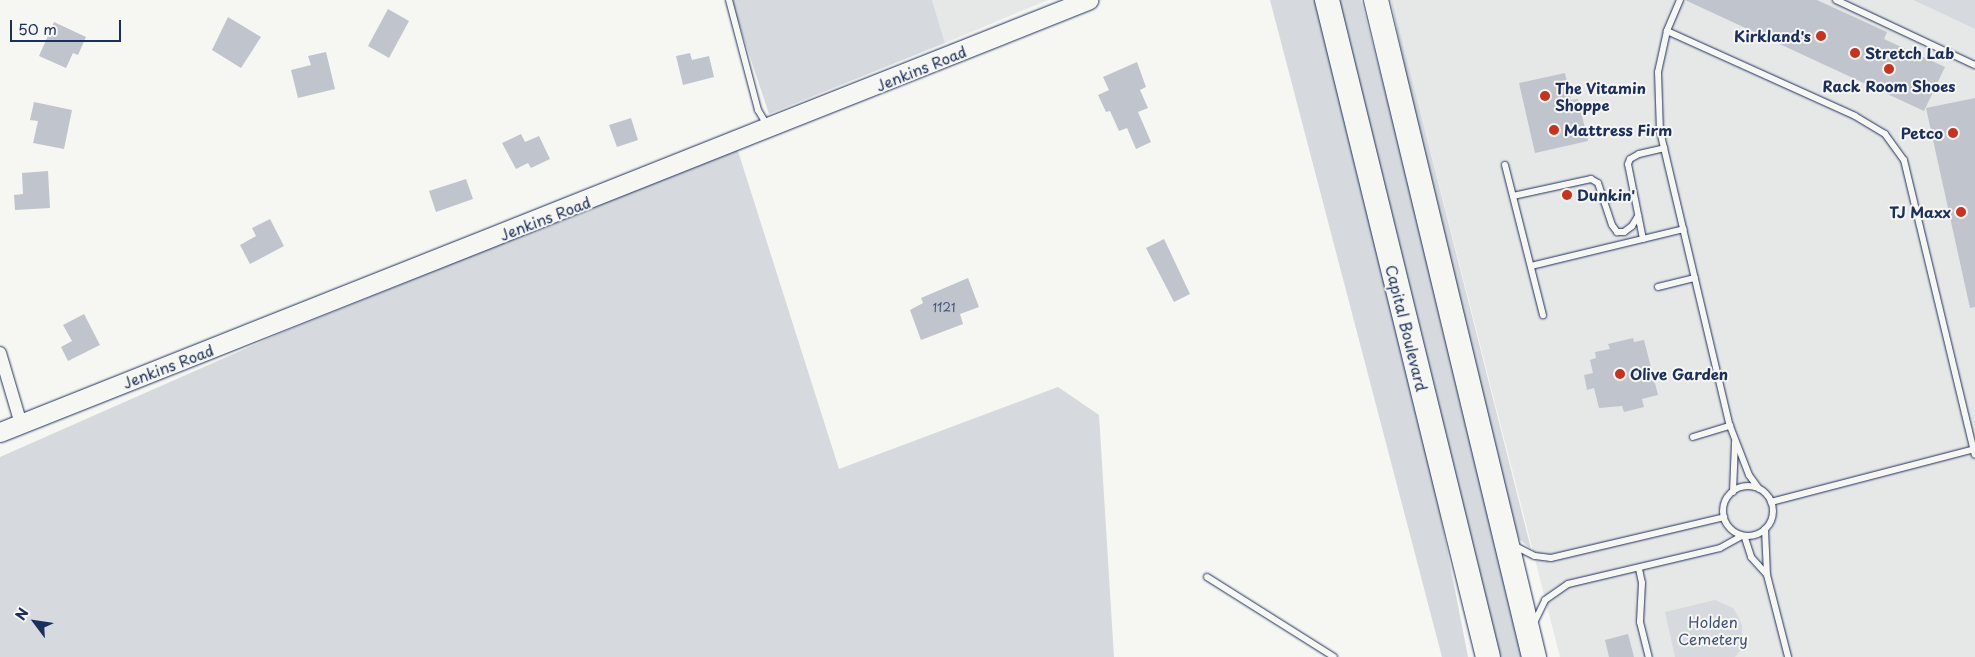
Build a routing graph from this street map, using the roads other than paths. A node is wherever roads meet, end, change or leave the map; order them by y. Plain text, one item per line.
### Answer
1 (729, 0) edge
2 (1088, 0) edge
3 (1327, 0) edge
4 (1376, 0) edge
5 (1680, 0) edge
6 (1836, 0) edge
7 (1667, 31) junction
8 (1975, 65) edge
9 (770, 129) junction
10 (1664, 148) junction
11 (1506, 165) dead end
12 (1513, 196) junction
13 (1638, 216) junction
14 (1684, 229) junction
15 (1643, 239) junction
16 (1531, 266) junction
17 (1696, 278) junction
18 (1658, 288) dead end
19 (1543, 316) dead end
20 (0, 353) edge
21 (21, 424) junction
22 (1730, 426) junction
23 (0, 432) edge
24 (1693, 437) dead end
25 (1735, 442) junction
26 (1974, 452) edge
27 (1759, 489) junction
28 (1733, 492) junction
29 (1771, 502) junction
30 (1724, 517) junction
31 (1765, 529) junction
32 (1743, 537) junction
33 (1506, 538) junction
34 (1639, 569) junction
35 (1767, 575) junction
36 (1207, 577) dead end
37 (1531, 646) edge
38 (1334, 657) edge
39 (1488, 657) edge
40 (1649, 657) edge
41 (1788, 657) edge

1 - 9 lane
2 - 9 street, Jenkins Road
3 - 39 highway, Capital Boulevard
4 - 33 highway
5 - 7 lane
6 - 8 lane
7 - 10 lane
7 - 26 lane
9 - 21 street, Jenkins Road
10 - 13 lane
10 - 14 lane
11 - 12 lane
12 - 13 lane
12 - 16 lane
13 - 15 lane
14 - 15 lane
14 - 17 lane
15 - 16 lane
16 - 19 lane
17 - 18 lane
17 - 22 lane
20 - 21 street
21 - 23 street, Jenkins Road
22 - 24 lane
22 - 25 lane
25 - 27 lane
25 - 28 lane
26 - 29 lane
27 - 28 lane
27 - 29 lane
28 - 30 lane
29 - 31 lane
30 - 32 lane
30 - 33 lane
31 - 32 lane
31 - 35 lane
32 - 34 lane
32 - 35 lane
33 - 37 highway
34 - 37 lane
34 - 40 lane
35 - 41 lane
36 - 38 lane

